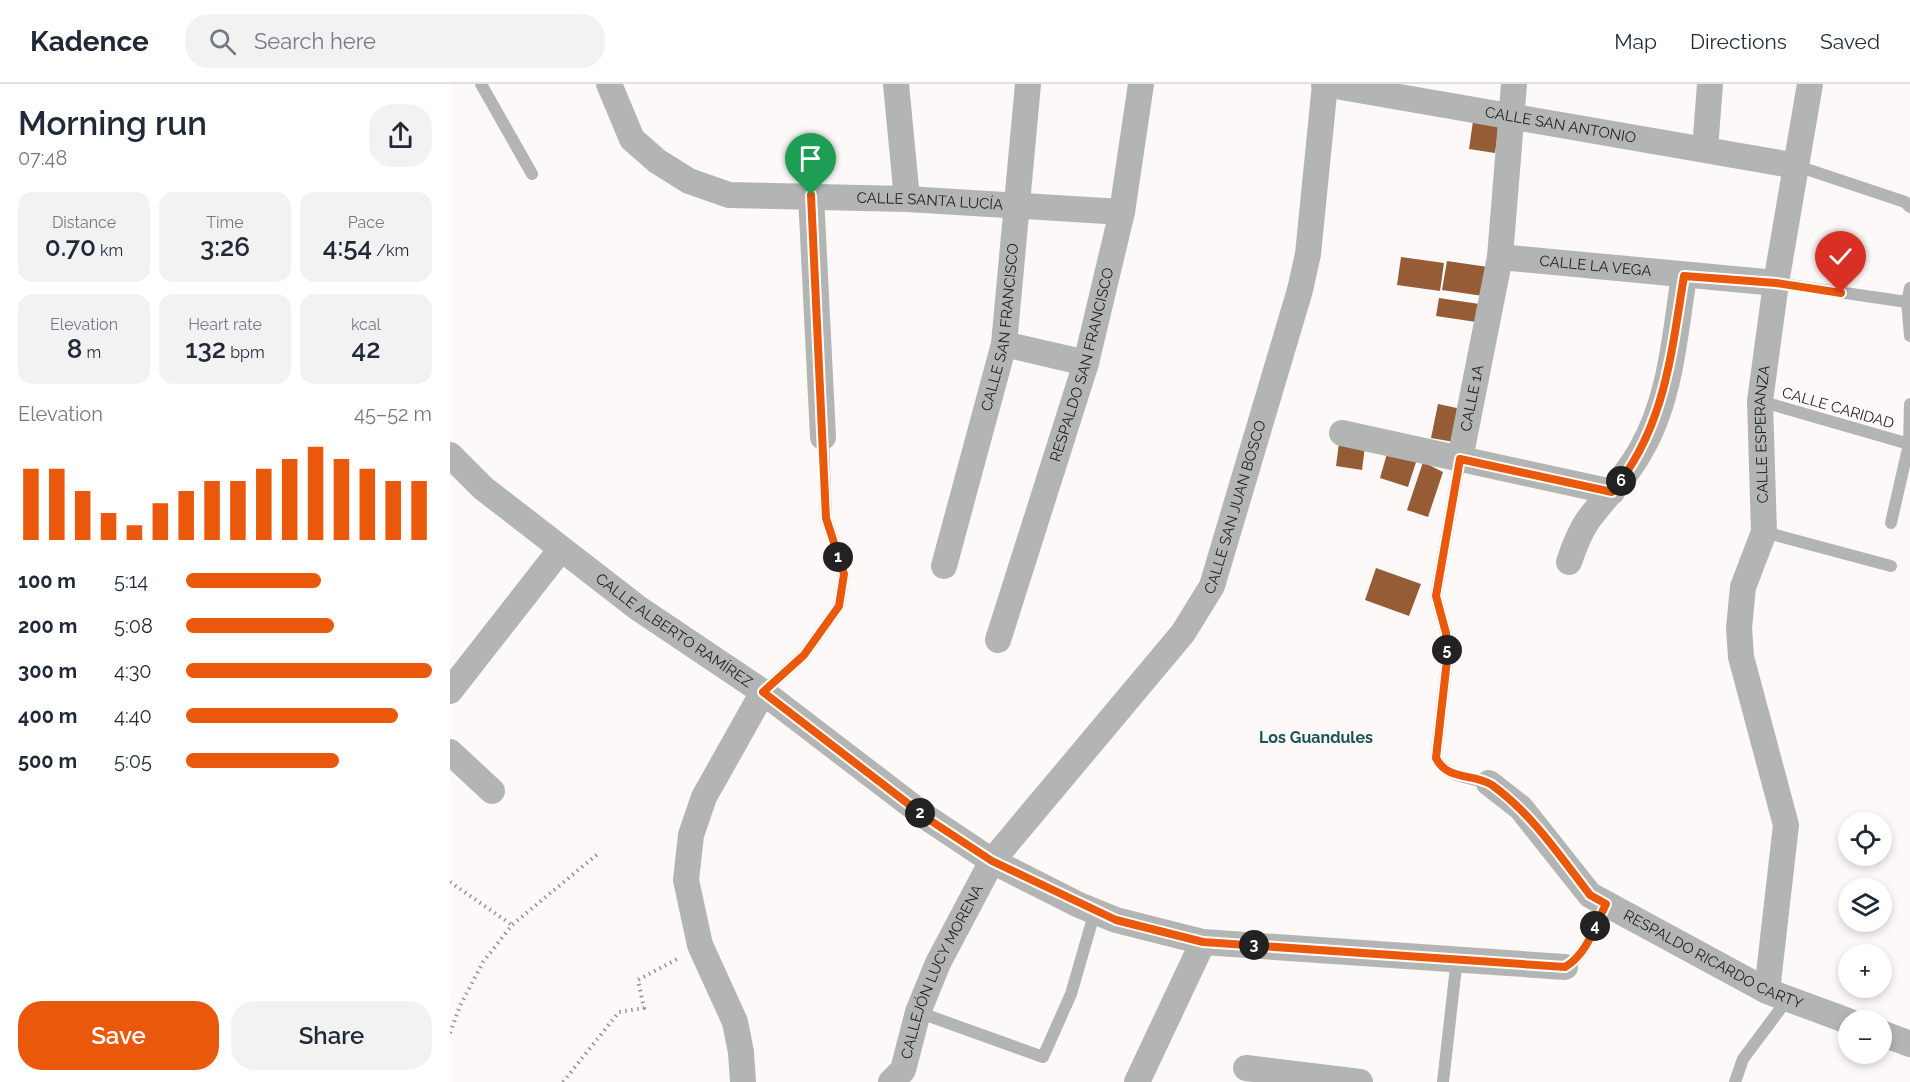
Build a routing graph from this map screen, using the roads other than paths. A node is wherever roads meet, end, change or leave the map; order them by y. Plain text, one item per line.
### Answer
1 (482, 84) edge
2 (609, 84) edge
3 (896, 84) edge
4 (1028, 84) edge
5 (1141, 84) edge
6 (1325, 84) edge
7 (1514, 84) edge
8 (1710, 84) edge
9 (1810, 84) edge
10 (1513, 115) junction
11 (1705, 149) junction
12 (1797, 166) junction
13 (532, 174) dead end
14 (811, 195) junction
15 (907, 199) junction
16 (1015, 206) junction
17 (1910, 207) edge
18 (1122, 212) junction
19 (1500, 257) junction
20 (1684, 276) junction
21 (1776, 283) junction
22 (1910, 288) edge
23 (1907, 302) junction
24 (1910, 336) edge
25 (1004, 344) junction
26 (1086, 363) junction
27 (1760, 401) junction
28 (1910, 404) edge
29 (1342, 433) dead end
30 (823, 437) joint
31 (1909, 444) edge
32 (450, 455) edge
33 (1460, 459) junction
34 (1612, 492) junction
35 (1891, 523) dead end
36 (1764, 532) junction
37 (561, 549) junction
38 (1569, 562) dead end
39 (944, 566) dead end
40 (1892, 566) dead end
41 (998, 640) dead end
42 (450, 691) edge
43 (763, 692) junction
44 (450, 752) edge
45 (1489, 783) joint
46 (492, 791) dead end
47 (992, 861) junction
48 (1606, 904) junction
49 (1095, 911) junction
50 (1203, 942) junction
51 (1457, 957) junction
52 (1565, 967) joint
53 (1777, 995) junction
54 (918, 1012) junction
55 (1838, 1018) edge
56 (1892, 1037) edge
57 (1910, 1044) edge
58 (1246, 1068) dead end
59 (743, 1082) edge
60 (891, 1082) edge
61 (1137, 1082) edge
62 (1360, 1082) edge
63 (1443, 1082) edge
64 (1735, 1082) edge

1 - 13 lane
2 - 14 street, CALLE SANTA LUCÍA
3 - 15 street
4 - 16 street, CALLE SAN FRANCISCO
5 - 18 street, RESPALDO SAN FRANCISCO
6 - 10 street, CALLE SAN ANTONIO
6 - 47 street, CALLE SAN JUAN BOSCO
7 - 10 street, CALLE 1A
8 - 11 street
9 - 12 street, CALLE ESPERANZA
10 - 11 street, CALLE SAN ANTONIO
10 - 19 street, CALLE 1A
11 - 12 street, CALLE SAN ANTONIO
12 - 17 lane
12 - 21 street, CALLE ESPERANZA
14 - 15 street, CALLE SANTA LUCÍA
14 - 30 street
15 - 16 street, CALLE SANTA LUCÍA
16 - 18 street, CALLE SANTA LUCÍA
16 - 25 street, CALLE SAN FRANCISCO
18 - 26 street, RESPALDO SAN FRANCISCO
19 - 20 street, CALLE LA VEGA
19 - 33 street, CALLE 1A
20 - 21 street, CALLE LA VEGA
20 - 34 street
21 - 23 lane, CALLE LA VEGA
21 - 27 street, CALLE ESPERANZA
22 - 23 lane
23 - 24 lane
25 - 26 street
25 - 39 street, CALLE SAN FRANCISCO
26 - 41 street, RESPALDO SAN FRANCISCO
27 - 31 lane, CALLE CARIDAD
27 - 36 street, CALLE ESPERANZA
28 - 31 lane
29 - 33 street
30 - 43 lane
31 - 35 lane
32 - 37 street, CALLE ALBERTO RAMÍREZ
33 - 34 street
33 - 45 lane, CALLE 1A
34 - 38 street
36 - 40 lane
36 - 53 street, CALLE ESPERANZA
37 - 42 street
37 - 43 street, CALLE ALBERTO RAMÍREZ
43 - 47 street, CALLE ALBERTO RAMÍREZ
43 - 59 street
44 - 46 street
45 - 48 street, RESPALDO RICARDO CARTY
47 - 49 street, CALLE ALBERTO RAMÍREZ
47 - 54 street, CALLEJÓN LUCY MORENA
48 - 52 lane
48 - 53 street, RESPALDO RICARDO CARTY
49 - 50 street, CALLE ALBERTO RAMÍREZ
49 - 54 lane
50 - 51 street, CALLE ALBERTO RAMÍREZ
50 - 61 street
51 - 52 street, CALLE ALBERTO RAMÍREZ
51 - 63 lane
53 - 55 street, RESPALDO RICARDO CARTY
53 - 64 lane
54 - 60 street, CALLEJÓN LUCY MORENA
56 - 57 street
58 - 62 street

